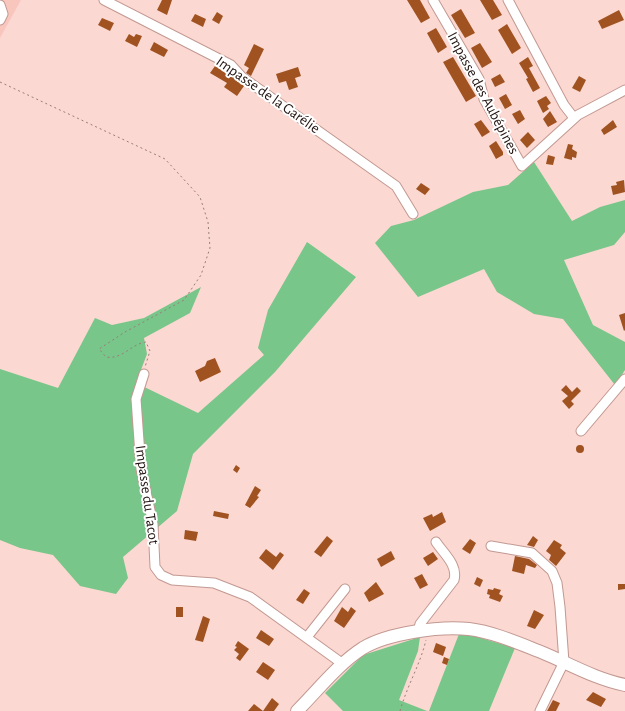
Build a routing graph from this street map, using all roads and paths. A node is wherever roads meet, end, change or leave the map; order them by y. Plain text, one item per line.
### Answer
1 (104, 0) edge
2 (433, 0) edge
3 (508, 0) edge
4 (0, 5) edge
5 (0, 20) edge
6 (0, 82) edge
7 (625, 90) edge
8 (574, 118) junction
9 (413, 214) dead end
10 (144, 374) joint
11 (625, 379) edge
12 (581, 432) dead end
13 (436, 542) dead end
14 (491, 546) dead end
15 (345, 589) dead end
16 (422, 632) junction
17 (307, 637) junction
18 (564, 662) junction
19 (343, 664) junction
20 (625, 685) edge
21 (298, 711) edge
22 (400, 711) edge
23 (540, 711) edge

1 - 9 street, Impasse de la Garélie
2 - 8 street, Impasse des Aubépines
3 - 8 street
4 - 5 street
6 - 10 path
7 - 8 street
10 - 17 street, Impasse du Tacot
11 - 12 street
13 - 16 street
14 - 18 street
15 - 17 street
16 - 18 main road
16 - 19 main road
16 - 22 path
17 - 19 street, Impasse du Tacot
18 - 20 main road
18 - 23 street
19 - 21 main road

